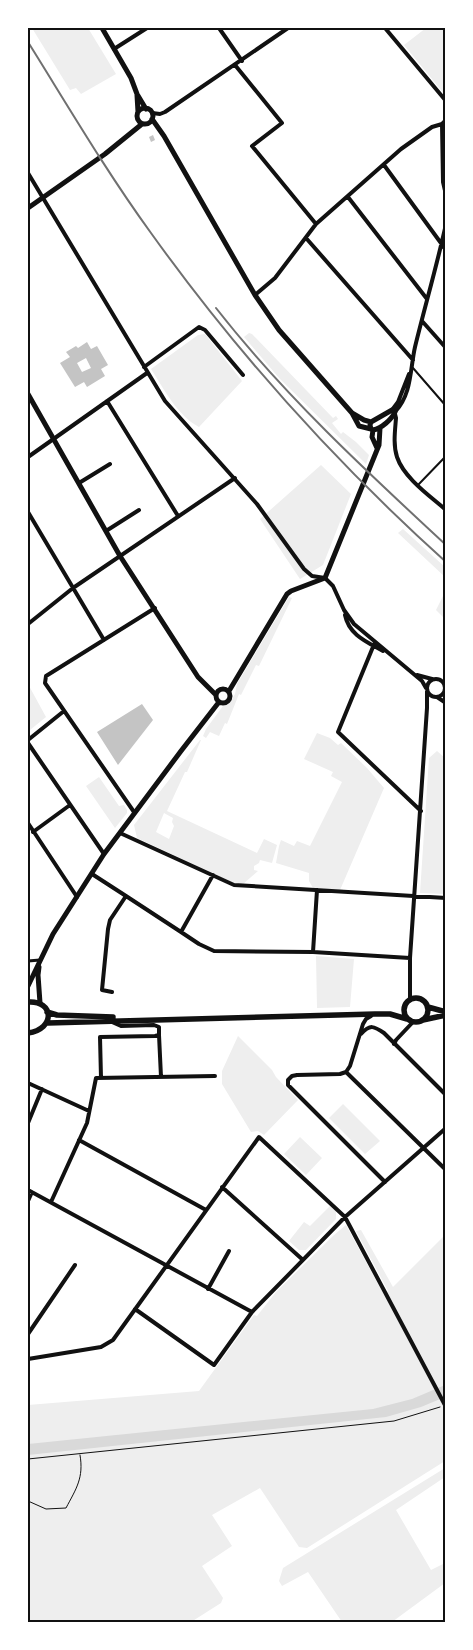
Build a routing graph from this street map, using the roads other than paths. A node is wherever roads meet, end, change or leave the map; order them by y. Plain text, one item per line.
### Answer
1 (102, 28) edge
2 (147, 28) edge
3 (219, 28) edge
4 (288, 28) edge
5 (385, 28) edge
6 (114, 49) junction
7 (242, 61) junction
8 (235, 65) junction
9 (137, 94) junction
10 (446, 101) edge
11 (146, 109) junction
12 (138, 112) junction
13 (152, 116) junction
14 (137, 120) junction
15 (446, 120) edge
16 (143, 124) junction
17 (442, 124) junction
18 (132, 131) junction
19 (164, 136) junction
20 (384, 165) junction
21 (28, 173) edge
22 (446, 195) edge
23 (348, 197) junction
24 (43, 198) junction
25 (28, 208) edge
26 (316, 224) junction
27 (446, 224) edge
28 (306, 238) junction
29 (441, 246) junction
30 (446, 250) edge
31 (255, 295) junction
32 (427, 299) junction
33 (422, 322) junction
34 (446, 348) edge
35 (412, 360) junction
36 (412, 366) junction
37 (144, 367) junction
38 (147, 373) junction
39 (243, 375) dead end
40 (28, 394) edge
41 (107, 401) junction
42 (446, 406) edge
43 (394, 412) junction
44 (352, 413) junction
45 (371, 422) junction
46 (380, 428) junction
47 (372, 429) junction
48 (54, 438) junction
49 (377, 448) junction
50 (446, 456) edge
51 (28, 457) edge
52 (110, 464) dead end
53 (235, 478) junction
54 (78, 483) junction
55 (418, 485) junction
56 (139, 510) dead end
57 (446, 510) edge
58 (28, 512) edge
59 (178, 516) junction
60 (106, 530) junction
61 (120, 556) junction
62 (325, 578) junction
63 (73, 588) junction
64 (155, 608) junction
65 (28, 624) edge
66 (104, 640) junction
67 (374, 644) junction
68 (410, 671) junction
69 (432, 679) junction
70 (426, 689) junction
71 (229, 691) junction
72 (445, 692) edge
73 (216, 695) junction
74 (436, 697) junction
75 (220, 702) junction
76 (446, 703) edge
77 (427, 708) junction
78 (64, 711) junction
79 (28, 742) edge
80 (70, 805) junction
81 (421, 811) junction
82 (134, 812) junction
83 (28, 823) edge
84 (33, 832) junction
85 (120, 833) junction
86 (104, 854) junction
87 (92, 874) junction
88 (213, 875) junction
89 (317, 890) junction
90 (126, 896) junction
91 (414, 896) junction
92 (77, 897) junction
93 (446, 898) edge
94 (181, 932) junction
95 (313, 952) junction
96 (410, 958) junction
97 (40, 960) junction
98 (28, 962) edge
99 (28, 986) edge
100 (112, 992) dead end
101 (410, 999) junction
102 (28, 1002) edge
103 (40, 1003) junction
104 (428, 1007) junction
105 (404, 1008) junction
106 (47, 1012) junction
107 (353, 1014) junction
108 (375, 1014) junction
109 (390, 1014) junction
110 (446, 1014) edge
111 (163, 1019) junction
112 (108, 1020) junction
113 (410, 1020) junction
114 (423, 1020) junction
115 (48, 1022) junction
116 (363, 1024) junction
117 (28, 1033) edge
118 (159, 1035) junction
119 (360, 1036) junction
120 (394, 1044) junction
121 (346, 1072) junction
122 (215, 1076) dead end
123 (161, 1077) junction
124 (101, 1078) junction
125 (28, 1083) edge
126 (42, 1090) junction
127 (446, 1095) edge
128 (89, 1111) junction
129 (28, 1123) edge
130 (446, 1128) edge
131 (79, 1140) junction
132 (424, 1148) junction
133 (446, 1170) edge
134 (385, 1182) junction
135 (222, 1187) junction
136 (28, 1190) edge
137 (32, 1192) junction
138 (28, 1201) edge
139 (50, 1202) junction
140 (206, 1210) junction
141 (346, 1217) junction
142 (229, 1251) dead end
143 (303, 1260) junction
144 (75, 1266) dead end
145 (166, 1266) junction
146 (208, 1288) junction
147 (135, 1309) junction
148 (252, 1312) junction
149 (28, 1334) edge
150 (28, 1359) edge
151 (444, 1406) edge

1 - 6 street
2 - 6 street
3 - 7 street
4 - 7 street
5 - 10 street
6 - 9 street
7 - 8 street
8 - 13 street
8 - 26 street
9 - 11 street
9 - 12 street
11 - 12 street
11 - 13 street
12 - 14 street
13 - 16 street
13 - 19 street
14 - 16 street
14 - 18 street
15 - 17 street
16 - 18 street
16 - 19 street
17 - 20 street
17 - 22 street
18 - 24 street
19 - 31 street
20 - 23 street
20 - 29 street
21 - 24 street
23 - 26 street
23 - 32 street
24 - 25 street
24 - 37 street
26 - 28 street
27 - 29 street
28 - 31 street
28 - 35 street
29 - 30 street
29 - 32 street
31 - 44 street
32 - 33 street
33 - 34 street
33 - 35 street
35 - 36 street
36 - 42 lane
36 - 43 street
37 - 38 street
37 - 39 street
38 - 41 street
38 - 53 street
40 - 48 street
41 - 48 street
41 - 59 street
43 - 45 street
43 - 46 street
43 - 55 street
44 - 45 street
44 - 47 street
45 - 47 street
46 - 47 street
46 - 49 street
47 - 49 street
48 - 51 street
48 - 54 street
49 - 62 street
50 - 55 lane
52 - 54 street
53 - 59 street
53 - 62 street
54 - 60 street
55 - 57 street
56 - 60 street
58 - 63 street
59 - 61 street
60 - 61 street
61 - 63 street
61 - 64 street
62 - 67 street
62 - 71 street
63 - 65 street
63 - 66 street
64 - 66 street
64 - 73 street
66 - 78 street
67 - 68 street
67 - 81 street
68 - 69 street
68 - 70 street
69 - 70 street
69 - 72 street
70 - 74 street
70 - 77 street
71 - 73 street
71 - 75 street
72 - 74 street
73 - 75 street
74 - 76 street
74 - 77 street
75 - 82 street
77 - 81 street
78 - 79 street
78 - 82 street
79 - 80 street
80 - 84 street
80 - 86 street
81 - 91 street
82 - 85 street
83 - 84 street
84 - 92 street
85 - 86 street
85 - 88 street
86 - 87 street
87 - 90 street
87 - 92 street
88 - 89 street
88 - 94 street
89 - 91 street
89 - 95 street
90 - 94 street
90 - 100 street
91 - 93 street
91 - 96 street
92 - 97 street
94 - 95 street
95 - 96 street
96 - 101 street
97 - 98 street
97 - 99 street
97 - 103 street
101 - 104 main road
101 - 105 main road
102 - 103 main road
103 - 106 main road
104 - 110 main road
104 - 114 main road
105 - 109 main road
105 - 113 main road
106 - 111 main road
106 - 115 main road
107 - 108 main road
107 - 111 main road
107 - 116 street
108 - 109 main road
108 - 116 street
109 - 113 main road
110 - 114 main road
111 - 112 main road
112 - 115 main road
112 - 118 street
113 - 114 main road
113 - 120 street
115 - 117 main road
116 - 119 street
118 - 123 street
118 - 124 street
119 - 120 street
119 - 121 street
120 - 127 street
121 - 132 street
121 - 134 street
122 - 123 street
123 - 124 street
124 - 128 street
125 - 126 street
126 - 128 street
126 - 129 street
128 - 131 street
130 - 132 street
131 - 139 street
131 - 140 street
132 - 133 street
132 - 134 street
134 - 141 street
135 - 140 street
135 - 141 street
135 - 143 street
136 - 137 street
137 - 138 street
137 - 139 street
139 - 145 street
140 - 145 street
141 - 143 street
141 - 151 street
142 - 146 street
143 - 148 street
144 - 149 street
145 - 146 street
145 - 147 street
146 - 148 street
147 - 148 street
147 - 150 street

